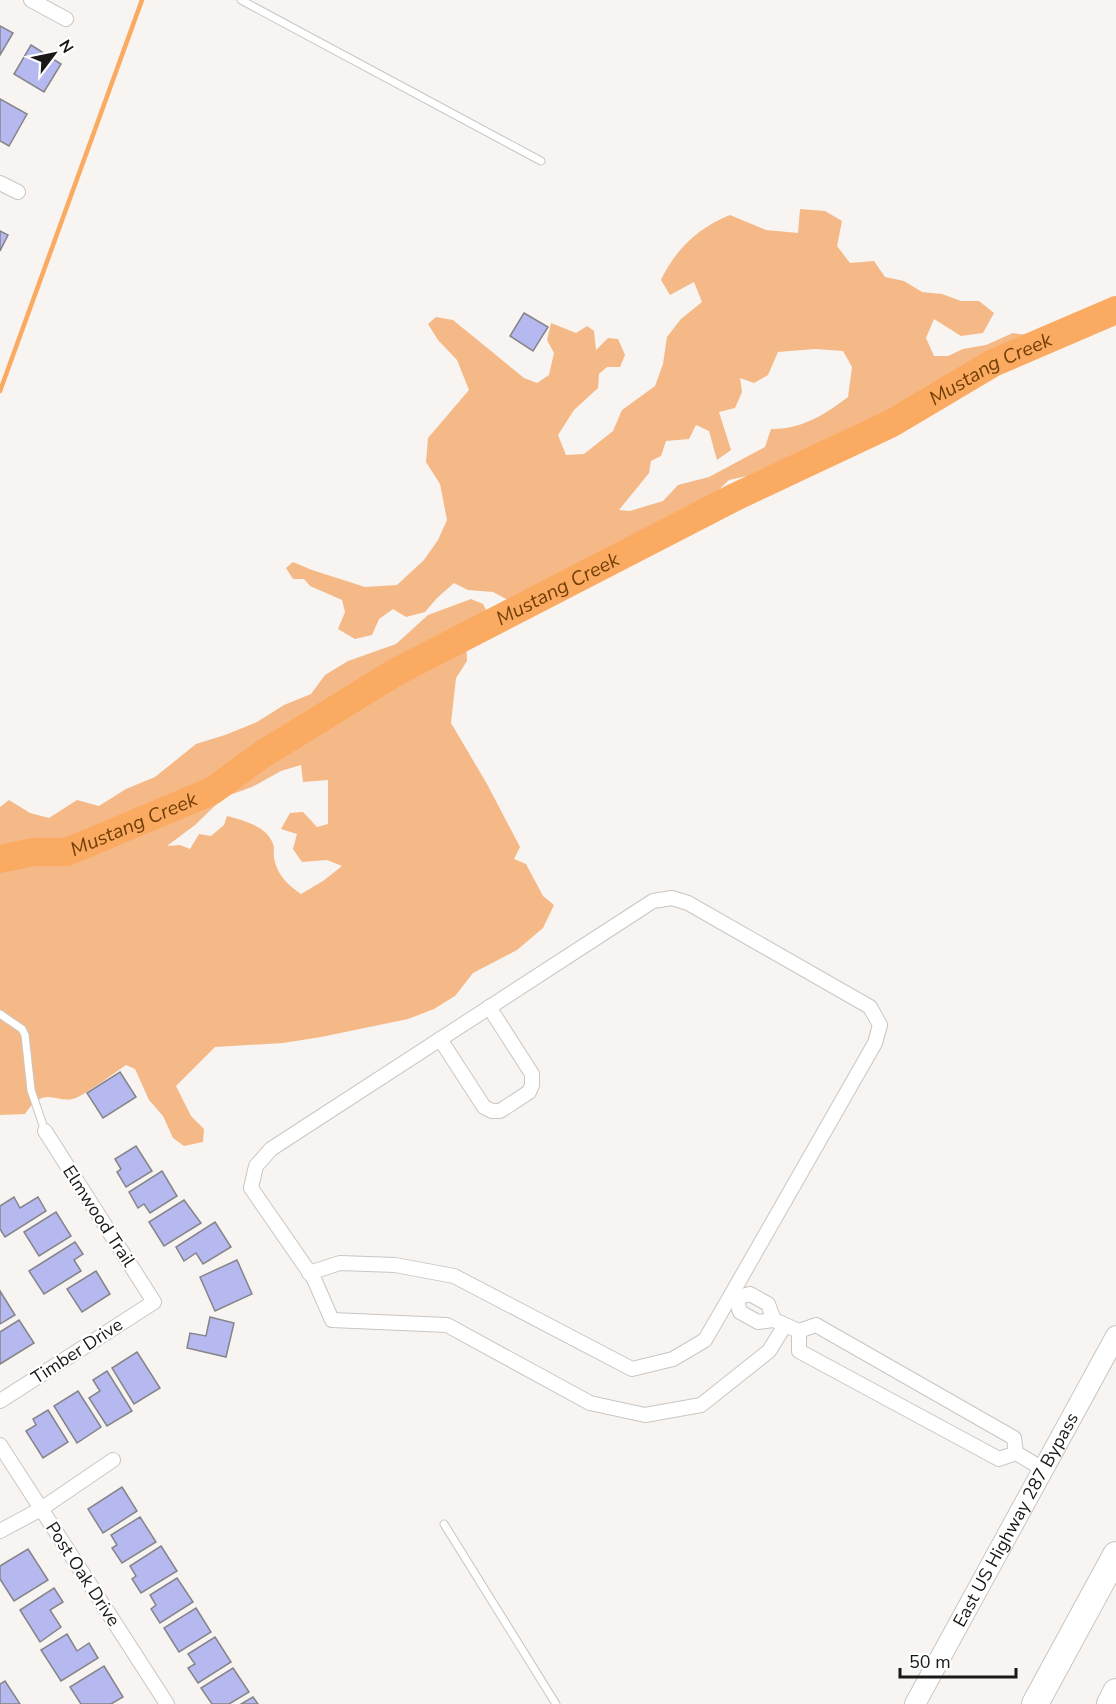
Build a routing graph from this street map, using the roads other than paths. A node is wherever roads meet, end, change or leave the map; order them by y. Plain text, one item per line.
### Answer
1 (31, 0) edge
2 (241, 0) edge
3 (66, 19) dead end
4 (542, 161) dead end
5 (0, 183) edge
6 (18, 192) dead end
7 (489, 1008) junction
8 (0, 1014) edge
9 (440, 1039) junction
10 (45, 1131) joint
11 (309, 1273) junction
12 (734, 1297) junction
13 (154, 1302) joint
14 (779, 1322) junction
15 (799, 1331) junction
16 (1116, 1336) edge
17 (0, 1401) edge
18 (0, 1445) edge
19 (1016, 1453) junction
20 (113, 1460) dead end
21 (1043, 1469) junction
22 (41, 1509) junction
23 (444, 1524) dead end
24 (0, 1531) edge
25 (1116, 1555) edge
26 (1116, 1692) edge
27 (167, 1704) edge
28 (556, 1704) edge
29 (915, 1704) edge
30 (1035, 1704) edge
31 (1110, 1704) edge

1 - 3 street
2 - 4 lane
5 - 6 street
7 - 9 street
7 - 9 street
7 - 12 street
8 - 10 lane
9 - 11 street
10 - 13 street, Elmwood Trail
11 - 12 street
11 - 14 street
12 - 14 street
12 - 14 street
13 - 17 street, Timber Drive
14 - 15 street
15 - 19 street
15 - 19 street
16 - 21 main road, East US Highway 287 Bypass
18 - 22 street, Post Oak Drive
19 - 21 street
20 - 22 street
21 - 29 main road, East US Highway 287 Bypass
22 - 24 street
22 - 27 street, Post Oak Drive
23 - 28 lane
25 - 30 highway
26 - 31 highway

